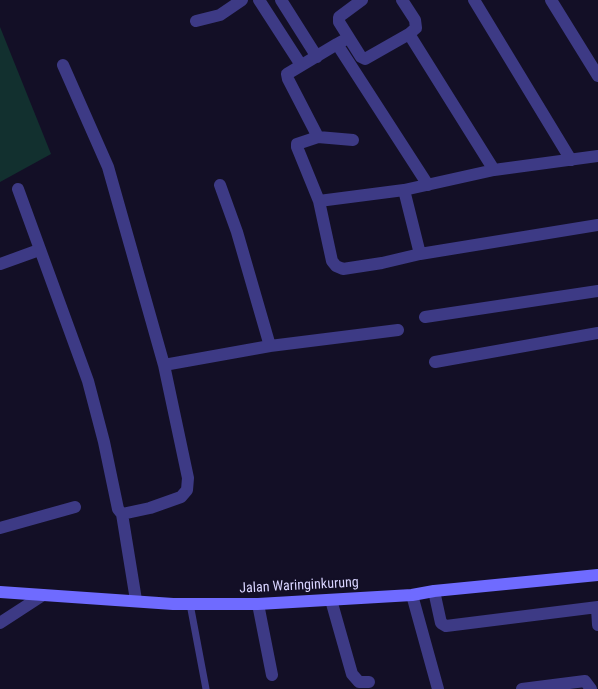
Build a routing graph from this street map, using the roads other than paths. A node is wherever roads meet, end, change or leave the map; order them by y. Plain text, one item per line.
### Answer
1 (242, 0) edge
2 (259, 0) edge
3 (281, 0) edge
4 (362, 0) edge
5 (474, 0) edge
6 (551, 0) edge
7 (406, 2) edge
8 (196, 21) dead end
9 (409, 34) junction
10 (343, 41) junction
11 (317, 56) junction
12 (63, 65) dead end
13 (301, 66) junction
14 (598, 76) edge
15 (318, 137) junction
16 (353, 140) dead end
17 (598, 156) edge
18 (571, 160) junction
19 (494, 170) junction
20 (220, 185) dead end
21 (428, 185) junction
22 (18, 189) dead end
23 (404, 190) junction
24 (319, 201) junction
25 (598, 225) edge
26 (39, 250) junction
27 (420, 254) junction
28 (0, 264) edge
29 (598, 291) edge
30 (425, 317) dead end
31 (398, 330) dead end
32 (598, 333) edge
33 (270, 346) junction
34 (435, 362) dead end
35 (164, 365) junction
36 (75, 507) dead end
37 (122, 514) junction
38 (0, 528) edge
39 (598, 575) edge
40 (434, 591) junction
41 (0, 592) edge
42 (43, 595) junction
43 (412, 595) junction
44 (136, 600) junction
45 (331, 600) junction
46 (190, 604) junction
47 (258, 604) junction
48 (597, 607) edge
49 (0, 623) edge
50 (598, 625) edge
51 (272, 675) dead end
52 (369, 682) dead end
53 (206, 689) edge
54 (438, 689) edge
55 (522, 689) edge
56 (591, 689) edge

1 - 8 street
2 - 13 street
3 - 11 street
4 - 10 street
5 - 18 street
6 - 14 street
7 - 9 street
9 - 10 street
9 - 19 street
10 - 11 street
10 - 21 street
11 - 13 street
12 - 35 street
13 - 15 street
15 - 16 street
15 - 24 street
17 - 18 street
18 - 19 street
19 - 21 street
20 - 33 street
21 - 23 street
22 - 26 street
23 - 24 street
23 - 27 street
24 - 27 street
25 - 27 street
26 - 28 street
26 - 37 street
29 - 30 street
31 - 33 street
32 - 34 street
33 - 35 street
35 - 37 street
36 - 38 street
37 - 44 street
39 - 40 street, Jalan Waringinkurung
40 - 43 street, Jalan Waringinkurung
40 - 48 street
41 - 42 street, Jalan Waringinkurung
42 - 44 street, Jalan Waringinkurung
42 - 49 street
43 - 45 street, Jalan Waringinkurung
43 - 54 street
44 - 46 street, Jalan Waringinkurung
45 - 47 street, Jalan Waringinkurung
45 - 52 street
46 - 47 street, Jalan Waringinkurung
46 - 53 lane
47 - 51 street
48 - 50 street
55 - 56 street

